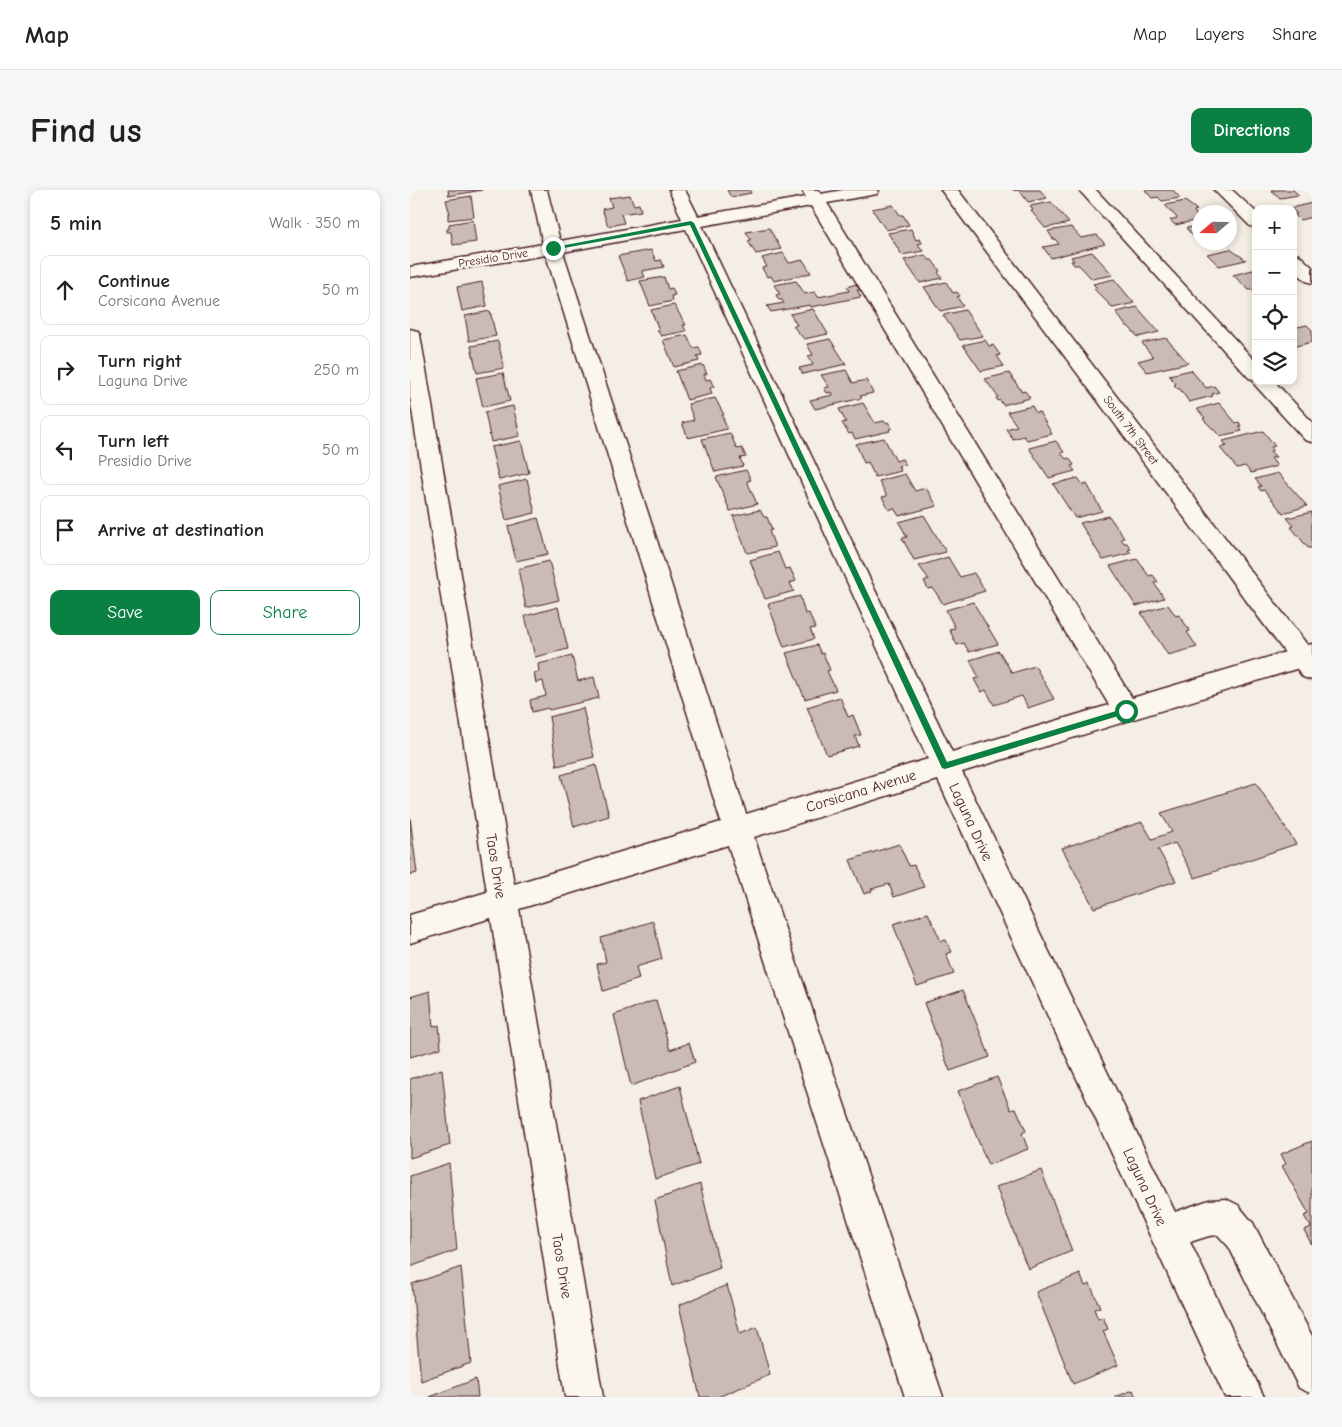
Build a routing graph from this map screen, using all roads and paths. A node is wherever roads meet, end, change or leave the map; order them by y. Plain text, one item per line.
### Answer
1 (539, 190) edge
2 (677, 190) edge
3 (871, 190) edge
4 (949, 190) edge
5 (1087, 190) edge
6 (1222, 190) edge
7 (813, 195) edge
8 (1252, 218) edge
9 (691, 223) junction
10 (553, 248) junction
11 (1297, 263) edge
12 (410, 272) edge
13 (1312, 277) edge
14 (410, 335) edge
15 (1252, 370) edge
16 (1266, 385) edge
17 (1312, 435) edge
18 (1309, 660) edge
19 (1126, 711) junction
20 (945, 766) junction
21 (737, 829) junction
22 (502, 900) junction
23 (410, 929) edge
24 (1167, 1232) junction
25 (1312, 1375) edge
26 (584, 1397) edge
27 (924, 1397) edge
28 (1245, 1397) edge

1 - 10 street
2 - 9 street, Laguna Drive
3 - 7 street, Presidio Drive
4 - 18 street, South 7th Street
5 - 15 street
6 - 8 street
7 - 9 street, Presidio Drive
7 - 19 street
9 - 10 street, Presidio Drive
9 - 20 street, Laguna Drive
10 - 12 street, Presidio Drive
10 - 21 street
11 - 13 street
14 - 22 street, Taos Drive
16 - 17 street
18 - 19 street, Corsicana Avenue
19 - 20 street, Corsicana Avenue
20 - 21 street, Corsicana Avenue
20 - 24 street, Laguna Drive
21 - 22 street, Corsicana Avenue
21 - 27 street
22 - 23 street, Corsicana Avenue
22 - 26 street, Taos Drive
24 - 25 street
24 - 28 street, Laguna Drive

